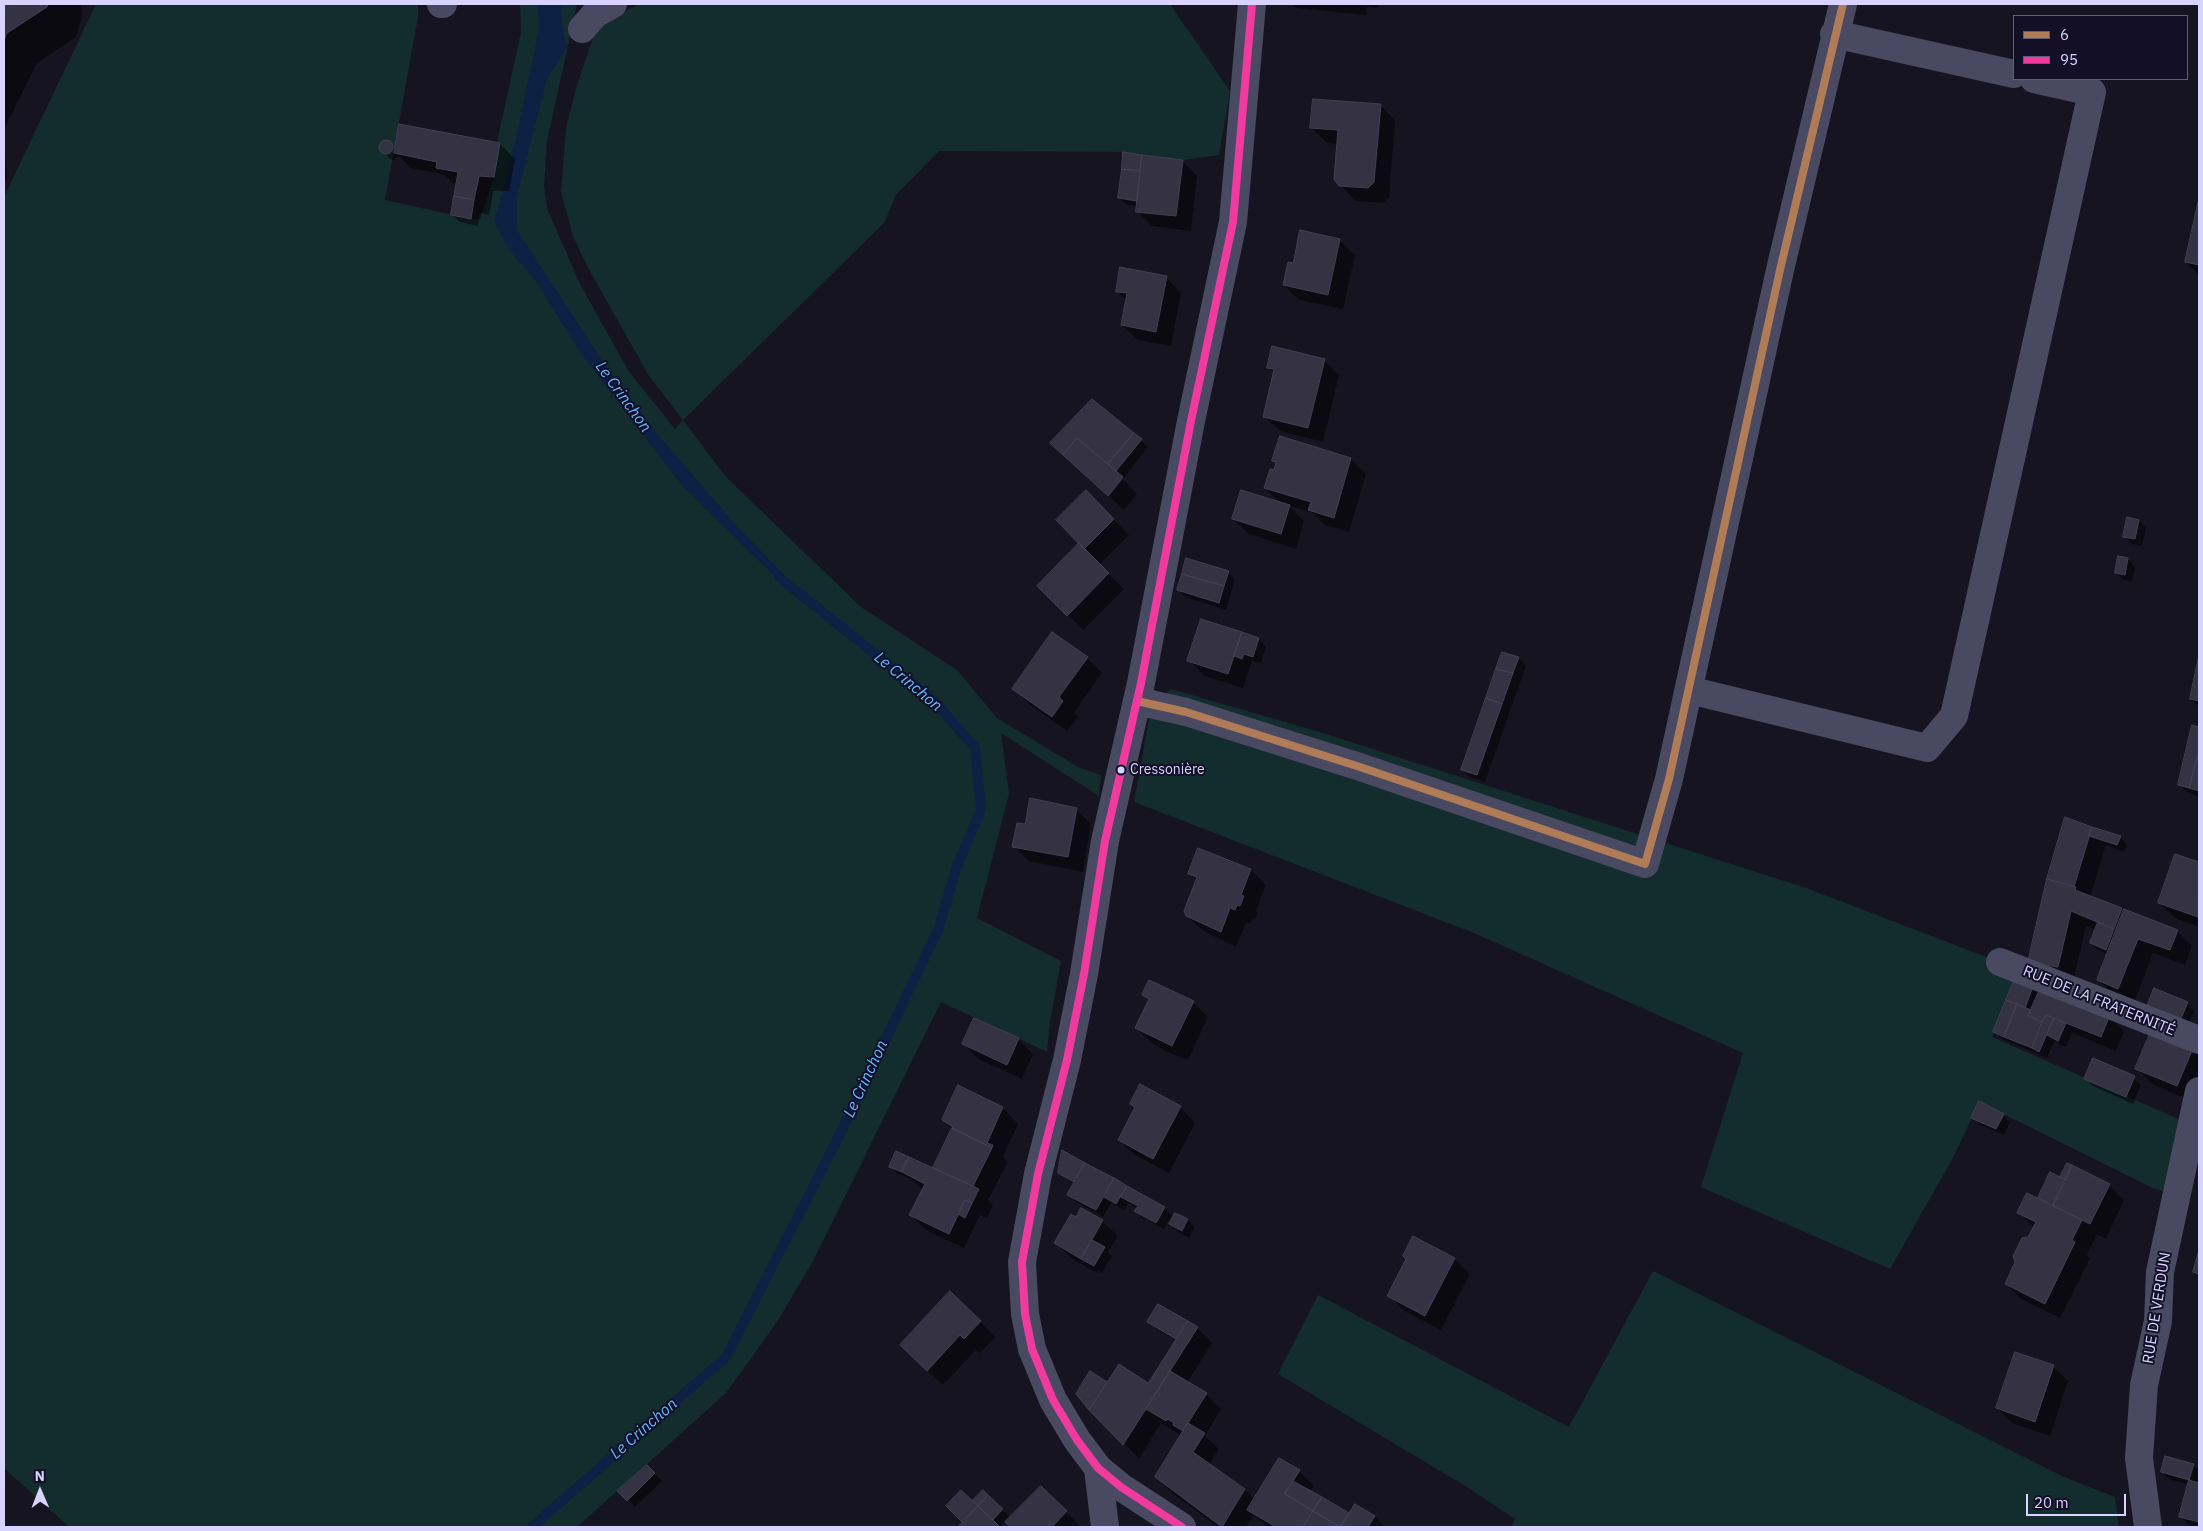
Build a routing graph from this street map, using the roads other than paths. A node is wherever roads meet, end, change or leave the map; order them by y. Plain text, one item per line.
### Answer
1 (613, 4) edge
2 (1252, 4) edge
3 (1843, 4) edge
4 (582, 29) dead end
5 (1834, 34) junction
6 (2013, 74) edge
7 (2038, 80) edge
8 (1690, 690) junction
9 (1136, 700) junction
10 (2000, 962) dead end
11 (2199, 1040) edge
12 (2199, 1091) edge
13 (1098, 1468) junction
14 (1105, 1527) edge
15 (1182, 1527) edge
16 (2148, 1527) edge

1 - 4 street
2 - 9 street
3 - 5 street
5 - 6 street
5 - 8 street
7 - 8 street
8 - 9 street
9 - 13 street
10 - 11 street, RUE DE LA FRATERNITÉ
12 - 16 street, RUE DE VERDUN
13 - 14 street
13 - 15 street

